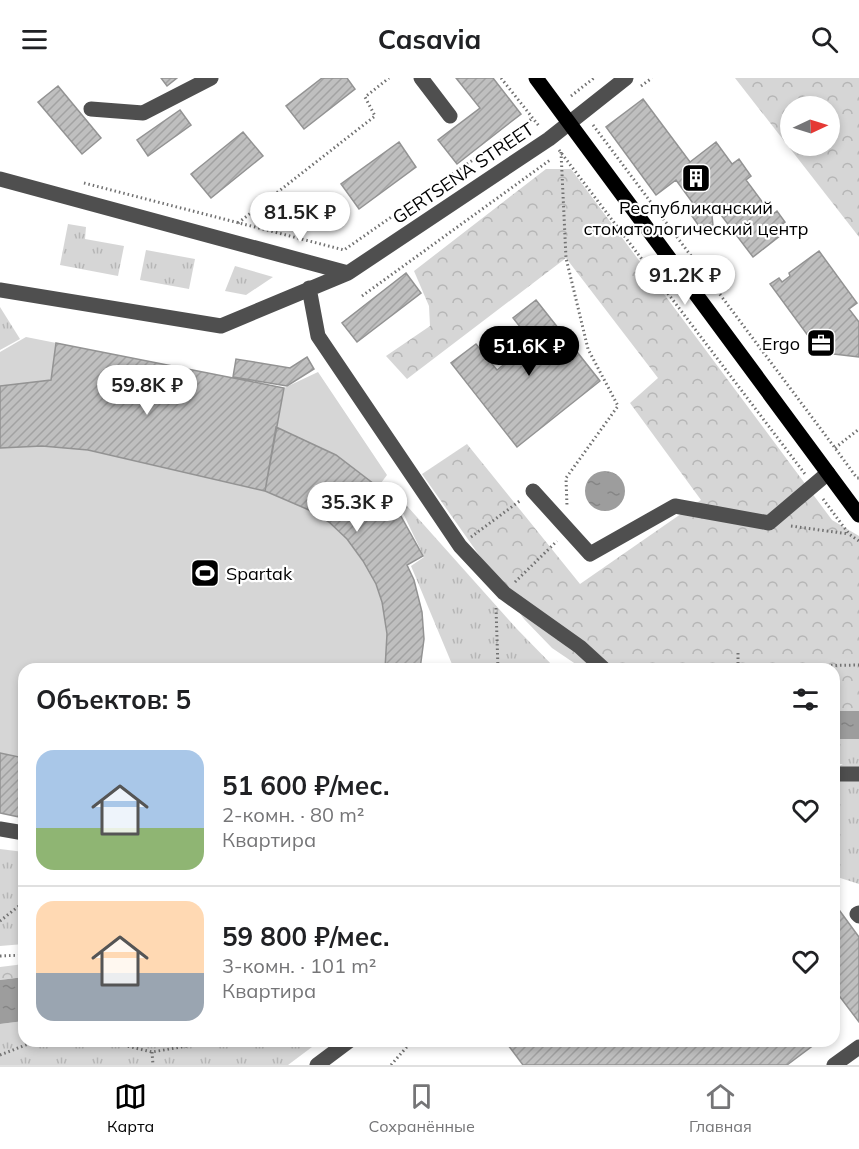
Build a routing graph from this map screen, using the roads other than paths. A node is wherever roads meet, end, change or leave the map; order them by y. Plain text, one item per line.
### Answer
1 (212, 78) edge
2 (421, 78) edge
3 (536, 78) edge
4 (626, 78) edge
5 (92, 109) dead end
6 (450, 116) dead end
7 (570, 123) junction
8 (0, 179) edge
9 (348, 273) junction
10 (309, 288) junction
11 (0, 290) edge
12 (828, 473) junction
13 (533, 491) road end
14 (859, 515) edge
15 (597, 663) edge
16 (840, 774) edge
17 (859, 774) edge
18 (0, 829) edge
19 (18, 832) edge
20 (341, 1047) edge
21 (859, 1047) edge
22 (317, 1065) edge
23 (834, 1065) edge

1 - 5 street
2 - 6 street
3 - 7 main road
4 - 7 street, GERTSENA STREET
7 - 9 street, GERTSENA STREET
7 - 12 main road
8 - 9 street
9 - 10 street, GERTSENA STREET
10 - 11 street, GERTSENA STREET
10 - 15 street
12 - 13 street
12 - 14 main road
16 - 17 street
18 - 19 street
20 - 22 street
21 - 23 street

